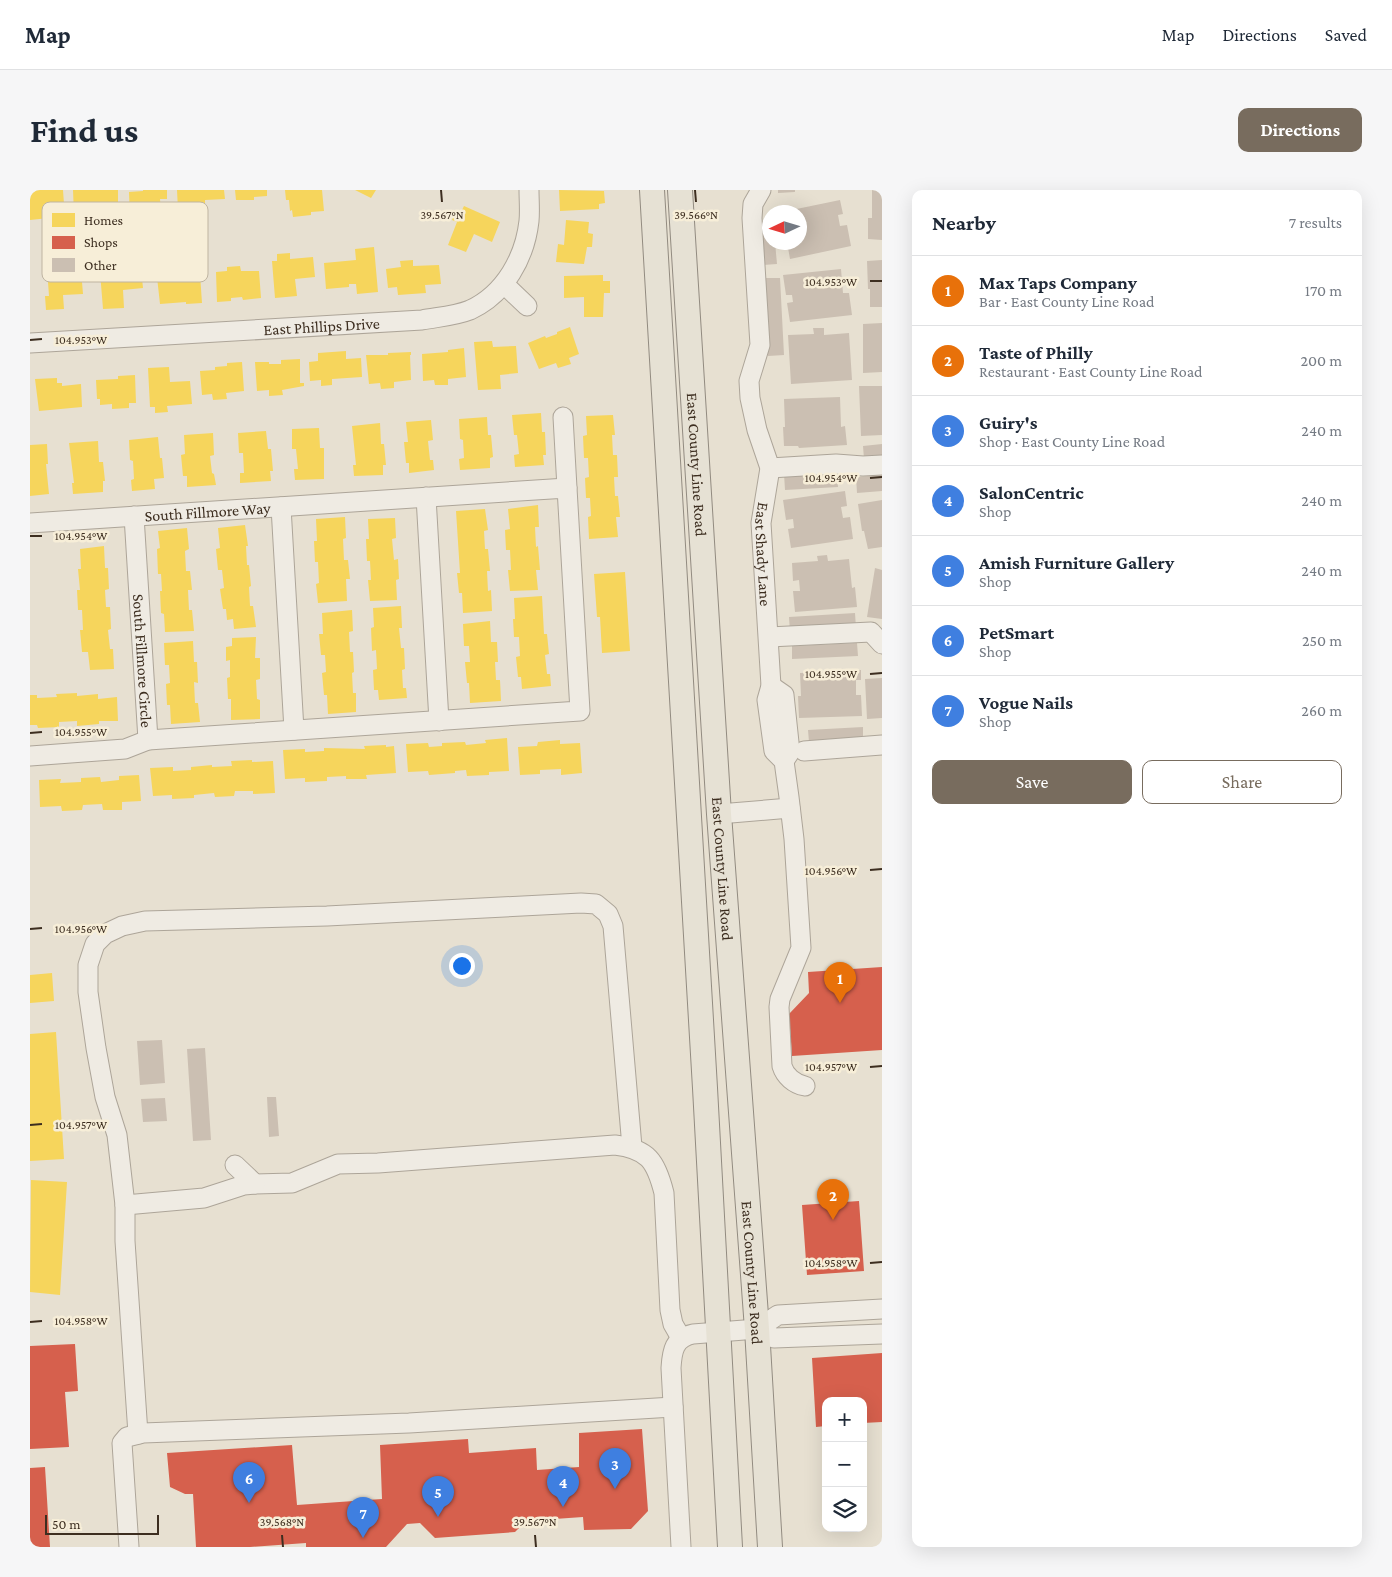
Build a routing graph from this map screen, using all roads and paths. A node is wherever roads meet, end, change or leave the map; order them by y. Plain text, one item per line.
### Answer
1 (529, 190) edge
2 (652, 190) edge
3 (680, 190) edge
4 (761, 190) edge
5 (504, 284) junction
6 (527, 306) dead end
7 (30, 343) edge
8 (563, 417) dead end
9 (882, 465) edge
10 (770, 468) junction
11 (566, 488) junction
12 (426, 497) junction
13 (281, 506) junction
14 (134, 516) junction
15 (30, 523) edge
16 (138, 581) joint
17 (769, 638) junction
18 (882, 644) edge
19 (439, 721) junction
20 (294, 730) junction
21 (148, 740) junction
22 (882, 745) edge
23 (804, 751) dead end
24 (30, 756) edge
25 (790, 808) junction
26 (719, 814) junction
27 (805, 1086) dead end
28 (632, 1147) junction
29 (235, 1165) dead end
30 (255, 1184) junction
31 (125, 1205) junction
32 (882, 1309) edge
33 (757, 1329) junction
34 (718, 1332) junction
35 (882, 1334) edge
36 (682, 1338) junction
37 (673, 1407) junction
38 (138, 1434) junction
39 (129, 1547) edge
40 (681, 1547) edge
41 (730, 1547) edge
42 (770, 1547) edge

1 - 5 street, East Phillips Drive
2 - 34 main road, East County Line Road
3 - 26 main road, East County Line Road
4 - 10 street, East Shady Lane
5 - 6 street
5 - 7 street, East Phillips Drive
8 - 11 street
9 - 10 street
10 - 17 street, East Shady Lane
11 - 12 street, South Fillmore Way
11 - 19 street, South Fillmore Circle
12 - 13 street, South Fillmore Way
12 - 19 street
13 - 14 street, South Fillmore Way
13 - 20 street, South Fillmore Way
14 - 15 street, South Fillmore Way
14 - 16 street, South Fillmore Way
16 - 21 street, South Fillmore Circle
17 - 18 street
17 - 25 street, East Shady Lane
19 - 20 street, South Fillmore Circle
20 - 21 street, South Fillmore Circle
21 - 24 street, South Fillmore Circle
22 - 23 street
25 - 26 street
25 - 27 street, East Shady Lane
26 - 33 main road, East County Line Road
28 - 30 street
28 - 31 street
28 - 36 street
29 - 30 street
30 - 31 street
31 - 38 street
32 - 33 street
33 - 34 street
33 - 35 street
33 - 42 main road, East County Line Road
34 - 36 street
34 - 41 main road, East County Line Road
36 - 37 street
37 - 38 street
37 - 40 street
38 - 39 street

